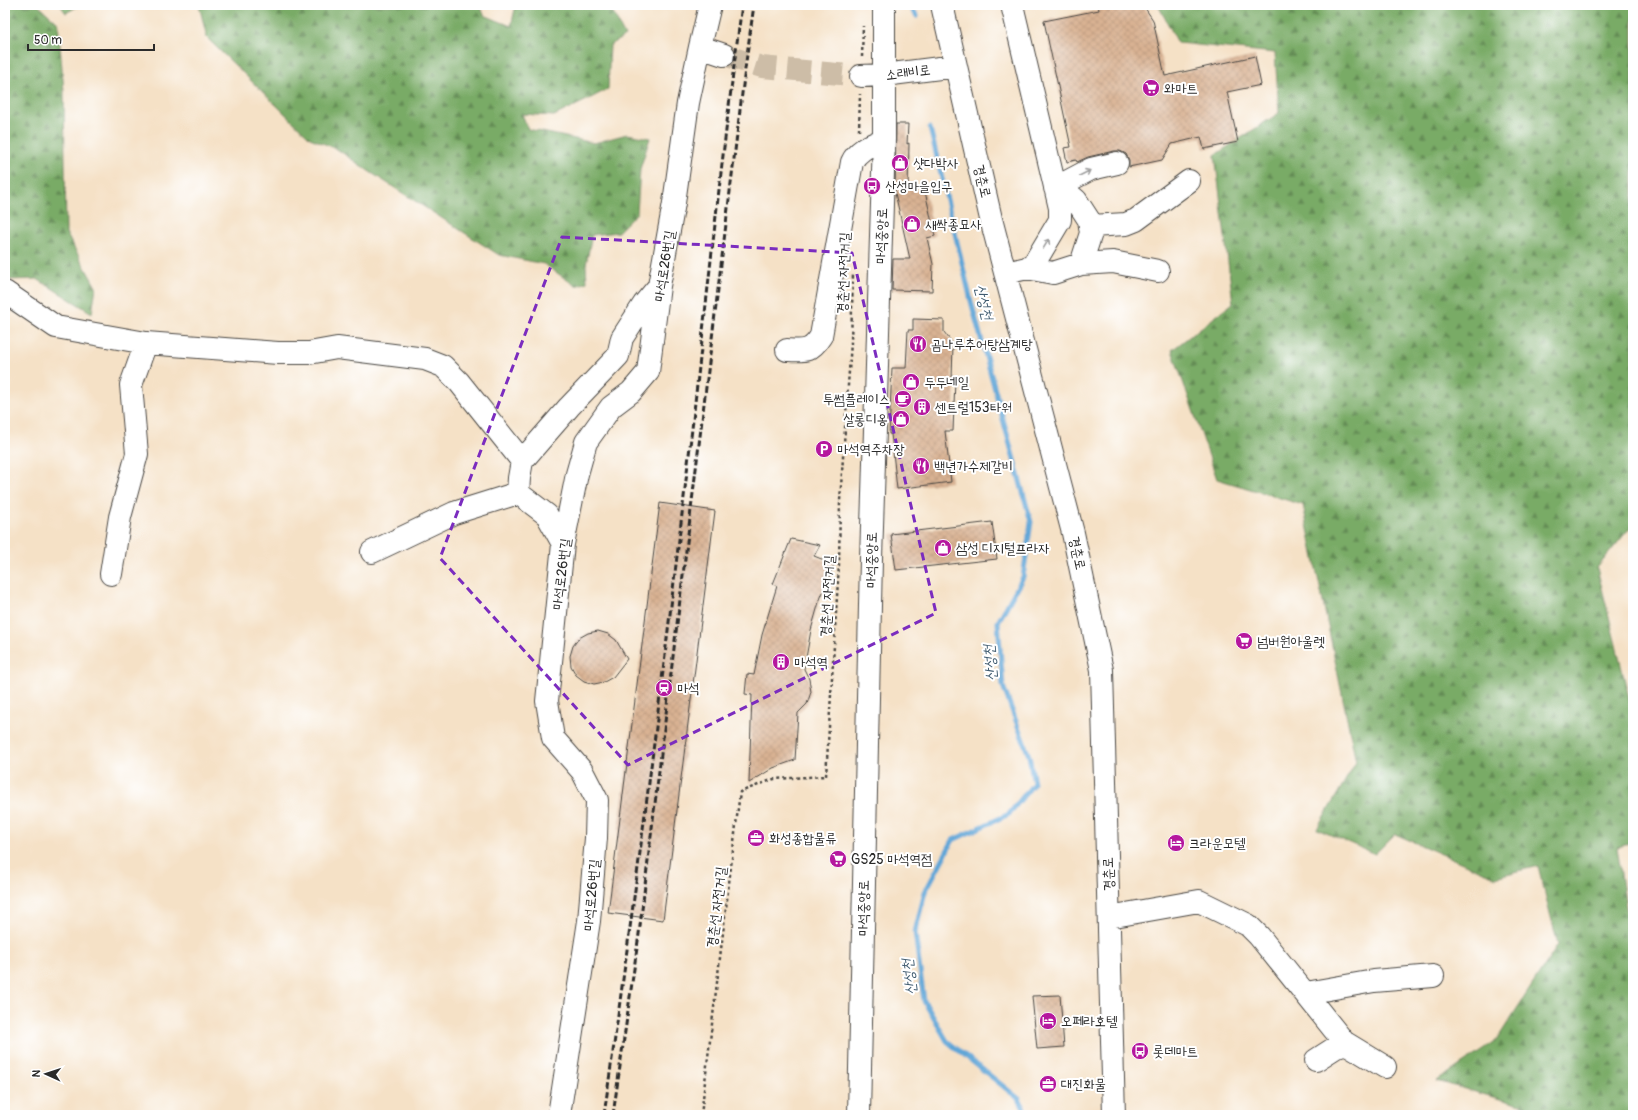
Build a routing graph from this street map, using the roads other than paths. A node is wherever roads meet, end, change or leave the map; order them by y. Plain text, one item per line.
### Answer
1 (710, 5) edge
2 (884, 5) edge
3 (942, 5) edge
4 (1012, 5) edge
5 (700, 47) junction
6 (724, 54) tunnel mouth
7 (956, 66) junction
8 (884, 75) junction
9 (861, 76) tunnel mouth
10 (884, 139) junction
11 (1117, 163) dead end
12 (1189, 181) dead end
13 (1055, 188) junction
14 (1091, 226) junction
15 (1081, 264) junction
16 (1027, 268) junction
17 (1158, 271) dead end
18 (1006, 273) junction
19 (659, 286) junction
20 (5, 292) edge
21 (146, 343) junction
22 (787, 350) dead end
23 (522, 462) junction
24 (518, 493) junction
25 (563, 544) junction
26 (372, 552) dead end
27 (111, 574) dead end
28 (1110, 916) junction
29 (1433, 976) dead end
30 (1306, 993) junction
31 (1344, 1042) junction
32 (1316, 1060) dead end
33 (1385, 1067) dead end
34 (559, 1115) edge
35 (859, 1115) edge
36 (1114, 1115) edge

1 - 5 street
2 - 8 street, 마석중앙로
3 - 7 street, 경춘로
4 - 13 street
5 - 6 street
5 - 19 street, 마석로26번길
7 - 8 street, 소래비로
7 - 18 street, 경춘로
8 - 9 street, 소래비로
8 - 10 street, 마석중앙로
10 - 22 street
10 - 35 street, 마석중앙로
13 -> 11 street
12 - 14 street
13 - 14 street
16 -> 13 street
14 - 15 street
15 - 16 street
15 - 17 street
16 - 18 street
18 - 28 street, 경춘로
19 - 23 street
19 - 25 street, 마석로26번길
20 - 21 street
21 - 23 street
21 - 27 street
23 - 24 street
24 - 25 street
24 - 26 street
25 - 34 street, 마석로26번길
28 - 30 street
28 - 36 street, 경춘로
29 - 30 street
30 - 31 street
31 - 32 street
31 - 33 street

